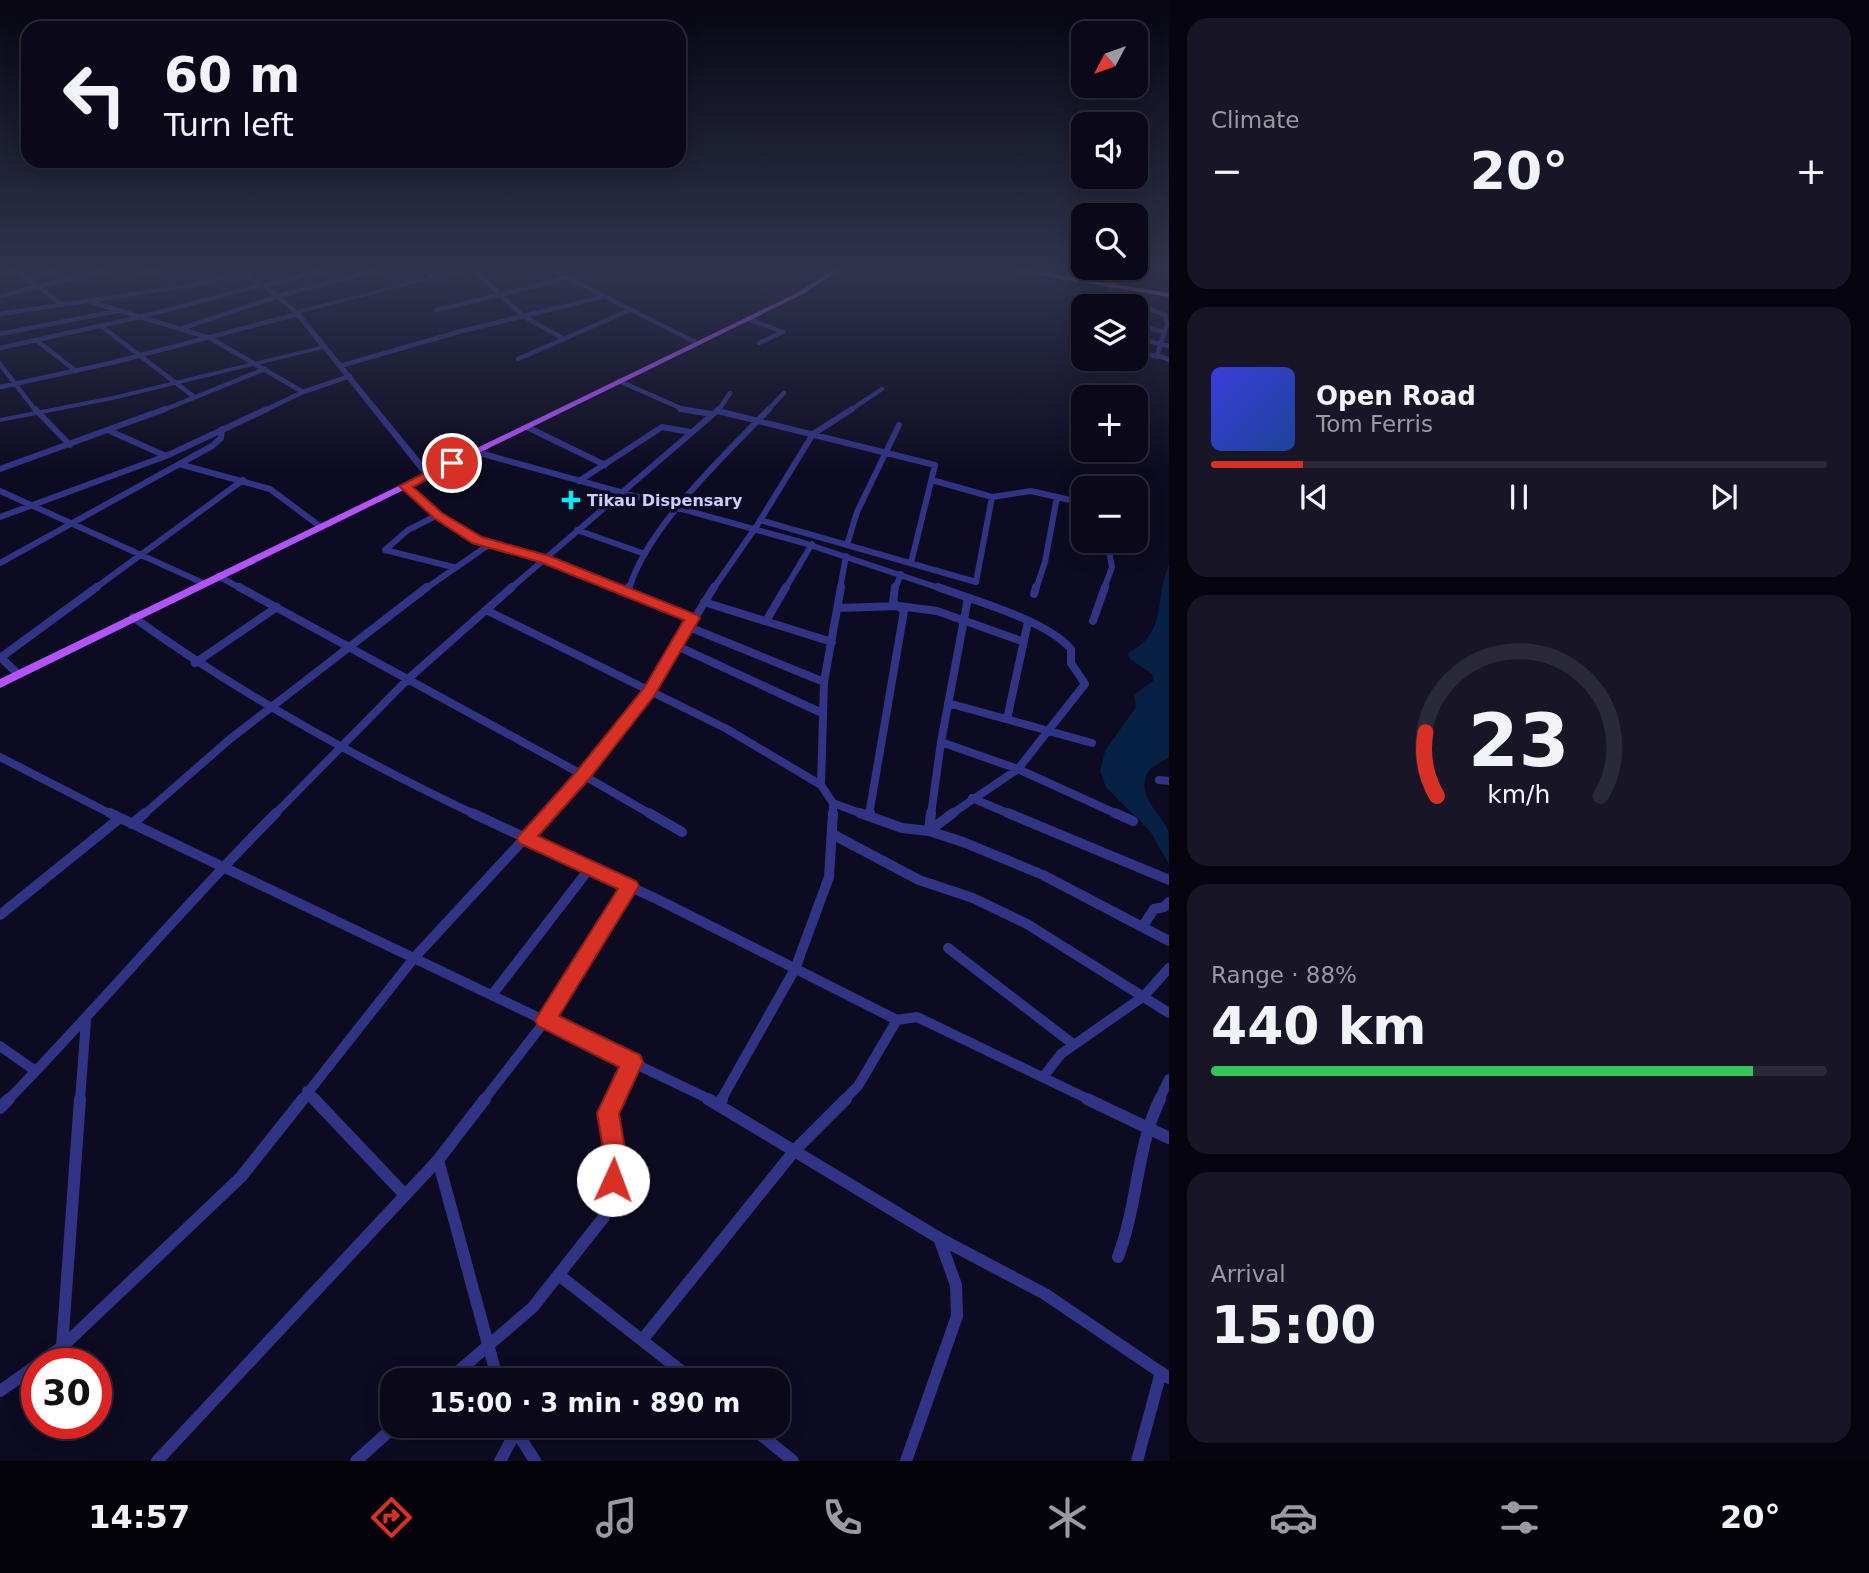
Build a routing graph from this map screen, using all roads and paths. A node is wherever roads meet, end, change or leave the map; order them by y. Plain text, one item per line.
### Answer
1 (49, 337) edge
2 (116, 337) edge
3 (316, 337) edge
4 (445, 337) edge
5 (561, 337) edge
6 (568, 337) edge
7 (685, 337) edge
8 (709, 337) edge
9 (772, 337) edge
10 (1162, 337) edge
11 (210, 338) joint
12 (564, 339) junction
13 (36, 340) junction
14 (1148, 341) edge
15 (697, 343) junction
16 (759, 343) dead end
17 (1160, 344) junction
18 (1169, 346) edge
19 (324, 347) junction
20 (0, 348) edge
21 (1148, 354) edge
22 (141, 355) junction
23 (1158, 357) junction
24 (519, 359) dead end
25 (1169, 360) edge
26 (0, 364) edge
27 (255, 364) junction
28 (340, 366) junction
29 (265, 369) junction
30 (76, 371) junction
31 (350, 376) junction
32 (619, 382) junction
33 (177, 383) junction
34 (14, 385) junction
35 (0, 387) edge
36 (882, 389) dead end
37 (303, 392) junction
38 (730, 393) dead end
39 (784, 393) dead end
40 (193, 396) junction
41 (715, 412) junction
42 (38, 413) junction
43 (0, 420) edge
44 (759, 421) junction
45 (899, 425) dead end
46 (527, 427) junction
47 (222, 429) junction
48 (110, 430) junction
49 (690, 432) junction
50 (813, 434) junction
51 (70, 445) junction
52 (476, 452) junction
53 (884, 452) junction
54 (166, 456) junction
55 (178, 464) junction
56 (604, 464) junction
57 (0, 469) edge
58 (428, 475) junction
59 (243, 480) junction
60 (932, 480) junction
61 (579, 481) junction
62 (405, 486) junction
63 (0, 491) edge
64 (619, 492) junction
65 (1057, 497) junction
66 (992, 498) junction
67 (1071, 500) edge
68 (32, 505) junction
69 (678, 508) junction
70 (438, 515) junction
71 (0, 517) edge
72 (68, 523) junction
73 (758, 524) junction
74 (321, 527) junction
75 (577, 530) junction
76 (490, 544) junction
77 (812, 544) junction
78 (847, 545) junction
79 (1109, 553) edge
80 (645, 554) junction
81 (145, 555) junction
82 (846, 556) junction
83 (544, 559) junction
84 (0, 563) edge
85 (911, 563) junction
86 (453, 567) junction
87 (901, 574) junction
88 (218, 576) junction
89 (203, 583) junction
90 (628, 592) junction
91 (1034, 593) dead end
92 (968, 598) junction
93 (704, 601) junction
94 (899, 606) junction
95 (277, 607) junction
96 (838, 608) junction
97 (486, 610) junction
98 (133, 617) junction
99 (766, 621) junction
100 (1093, 621) dead end
101 (691, 622) junction
102 (964, 622) junction
103 (1028, 622) junction
104 (832, 642) junction
105 (1024, 642) junction
106 (677, 646) junction
107 (350, 648) junction
108 (0, 658) edge
109 (195, 663) junction
110 (18, 674) junction
111 (408, 679) junction
112 (824, 682) junction
113 (0, 684) edge
114 (649, 692) junction
115 (948, 703) junction
116 (272, 708) junction
117 (822, 713) junction
118 (1007, 719) junction
119 (1047, 730) junction
120 (942, 742) junction
121 (1092, 743) dead end
122 (340, 746) junction
123 (0, 757) edge
124 (1018, 769) junction
125 (583, 775) junction
126 (821, 785) junction
127 (972, 798) junction
128 (833, 803) junction
129 (869, 816) junction
130 (120, 818) junction
131 (1133, 821) dead end
132 (132, 824) junction
133 (929, 831) junction
134 (682, 832) dead end
135 (832, 834) junction
136 (525, 838) junction
137 (222, 867) junction
138 (590, 868) junction
139 (1169, 880) edge
140 (630, 886) junction
141 (1169, 902) edge
142 (0, 915) edge
143 (1143, 926) junction
144 (1169, 941) edge
145 (948, 948) dead end
146 (414, 958) junction
147 (1169, 968) edge
148 (795, 969) junction
149 (492, 995) junction
150 (1144, 996) junction
151 (1169, 1013) edge
152 (86, 1020) junction
153 (546, 1020) junction
154 (897, 1020) junction
155 (1073, 1044) junction
156 (0, 1046) edge
157 (633, 1062) junction
158 (34, 1070) junction
159 (1044, 1076) junction
160 (1169, 1079) edge
161 (307, 1091) junction
162 (719, 1104) junction
163 (0, 1108) edge
164 (1147, 1126) junction
165 (1169, 1138) edge
166 (794, 1150) junction
167 (438, 1160) junction
168 (405, 1195) junction
169 (939, 1238) junction
170 (1118, 1256) dead end
171 (560, 1276) junction
172 (643, 1339) junction
173 (62, 1347) joint
174 (487, 1347) junction
175 (462, 1368) edge
176 (494, 1368) edge
177 (678, 1368) edge
178 (1165, 1375) edge
179 (21, 1376) edge
180 (0, 1391) edge
181 (382, 1438) edge
182 (510, 1438) edge
183 (520, 1438) edge
184 (765, 1438) edge
185 (156, 1461) edge
186 (356, 1461) edge
187 (500, 1461) edge
188 (535, 1461) edge
189 (793, 1461) edge
190 (906, 1461) edge
191 (1137, 1461) edge

1 - 13 street
2 - 22 street
3 - 19 street
4 - 28 street
5 - 12 street
6 - 12 street
7 - 15 street
8 - 15 main road
9 - 16 street
10 - 17 street
11 - 22 street
11 - 27 street
12 - 24 street
13 - 20 street
13 - 30 street
14 - 17 street
15 - 32 main road
17 - 18 street
17 - 23 street
19 - 27 street
19 - 28 street
21 - 23 street
22 - 30 street
22 - 33 street
23 - 25 street
26 - 34 street
27 - 29 street
27 - 33 street
28 - 31 street
29 - 37 street
29 - 40 street
30 - 34 street
31 - 37 street
31 - 58 street
32 - 41 street
32 - 46 main road
33 - 40 street
33 - 42 street
34 - 35 street
34 - 42 street
36 - 50 street
37 - 47 street
38 - 41 street
39 - 44 street
40 - 48 street
41 - 44 street
41 - 49 street
42 - 43 street
42 - 51 street
44 - 50 street
44 - 69 street
45 - 53 street
46 - 52 main road
46 - 56 street
47 - 54 street
47 - 55 street
48 - 51 street
48 - 54 street
49 - 56 street
49 - 64 street
50 - 53 street
50 - 73 street
51 - 57 street
52 - 58 main road
52 - 61 street
53 - 60 street
53 - 78 street
54 - 68 street
55 - 59 street
55 - 72 street
56 - 61 street
58 - 62 main road
59 - 74 street
59 - 81 street
60 - 66 street
60 - 85 street
61 - 64 street
62 - 70 street
62 - 74 main road
63 - 68 street
64 - 69 street
64 - 75 street
65 - 66 street
65 - 67 street
65 - 91 street
66 - 85 street
68 - 71 street
68 - 72 street
69 - 73 street
69 - 80 street
70 - 76 street
70 - 86 street
72 - 81 street
72 - 84 street
73 - 77 street
73 - 78 street
73 - 93 street
74 - 88 main road
75 - 80 street
75 - 83 street
76 - 83 street
76 - 86 street
77 - 82 street
77 - 99 street
78 - 85 street
79 - 100 street
80 - 90 street
81 - 89 street
81 - 108 street
82 - 87 street
82 - 96 street
83 - 90 street
83 - 97 street
86 - 107 street
87 - 92 street
87 - 94 street
88 - 89 main road
88 - 95 street
89 - 98 main road
90 - 101 street
92 - 102 street
92 - 103 street
93 - 99 street
93 - 101 street
94 - 96 street
94 - 102 street
94 - 129 street
95 - 107 street
95 - 109 street
96 - 104 street
97 - 111 street
97 - 114 street
98 - 109 street
98 - 110 main road
99 - 104 street
101 - 106 street
101 - 112 street
102 - 105 street
102 - 115 street
103 - 105 street
103 - 119 street
104 - 112 street
105 - 118 street
106 - 114 street
106 - 117 street
107 - 111 street
107 - 116 street
108 - 110 street
109 - 116 street
110 - 113 main road
111 - 122 street
111 - 125 street
112 - 117 street
114 - 125 street
114 - 126 street
115 - 118 street
115 - 120 street
116 - 122 street
116 - 132 street
117 - 126 street
118 - 119 street
119 - 121 street
119 - 124 street
120 - 124 street
120 - 133 street
122 - 136 street
122 - 137 street
123 - 130 street
124 - 127 street
124 - 131 street
125 - 134 street
125 - 136 street
126 - 128 street
127 - 133 street
127 - 139 street
128 - 129 street
128 - 135 street
129 - 133 street
130 - 132 street
130 - 142 street
132 - 137 street
133 - 143 street
135 - 148 street
135 - 150 street
136 - 138 street
136 - 146 street
137 - 146 street
137 - 152 street
138 - 140 street
138 - 149 street
140 - 148 street
140 - 153 street
141 - 143 street
143 - 144 street
145 - 155 street
146 - 149 street
146 - 161 street
147 - 150 street
148 - 154 street
148 - 162 street
149 - 153 street
150 - 151 street
150 - 155 street
152 - 158 street
152 - 173 street
153 - 157 street
153 - 167 street
154 - 159 street
154 - 166 street
155 - 159 street
156 - 158 street
157 - 162 street
157 - 171 street
158 - 163 street
159 - 164 street
160 - 164 street
161 - 168 street
161 - 173 street
162 - 166 street
164 - 165 street
164 - 170 street
166 - 169 street
166 - 172 street
167 - 168 street
167 - 174 street
168 - 185 street
169 - 178 street
169 - 190 street
171 - 172 street
171 - 174 street
172 - 177 street
174 - 175 street
174 - 176 street
178 - 191 street
179 - 180 street
181 - 186 street
182 - 187 street
183 - 188 street
184 - 189 street

